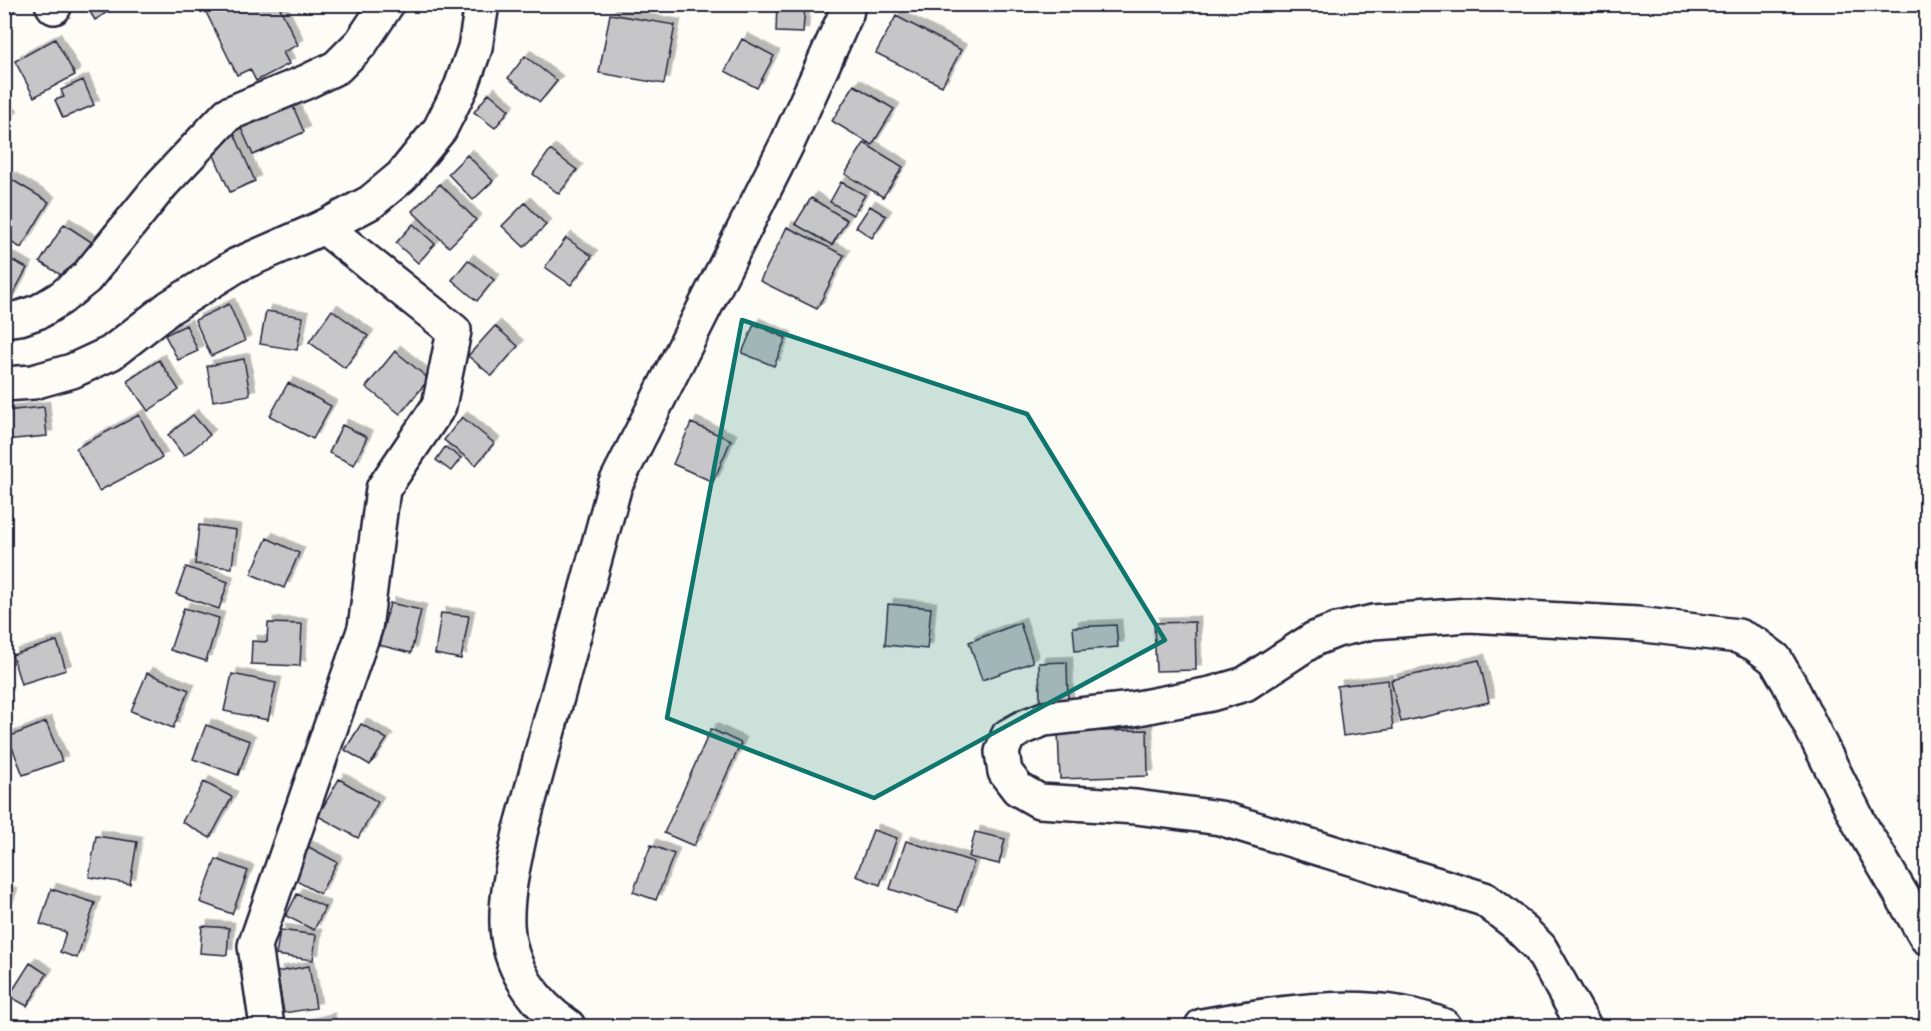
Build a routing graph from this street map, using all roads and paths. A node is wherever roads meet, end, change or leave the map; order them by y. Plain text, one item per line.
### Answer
1 (387, 4) edge
2 (482, 4) edge
3 (848, 4) edge
4 (324, 227) junction
5 (4, 320) edge
6 (4, 384) edge
7 (1926, 937) edge
8 (267, 1026) edge
9 (568, 1026) edge
10 (1202, 1026) edge
11 (1444, 1026) edge
12 (1584, 1026) edge

1 - 5 street
2 - 4 street
3 - 9 street
4 - 6 street
4 - 8 street
7 - 12 street
10 - 11 street

